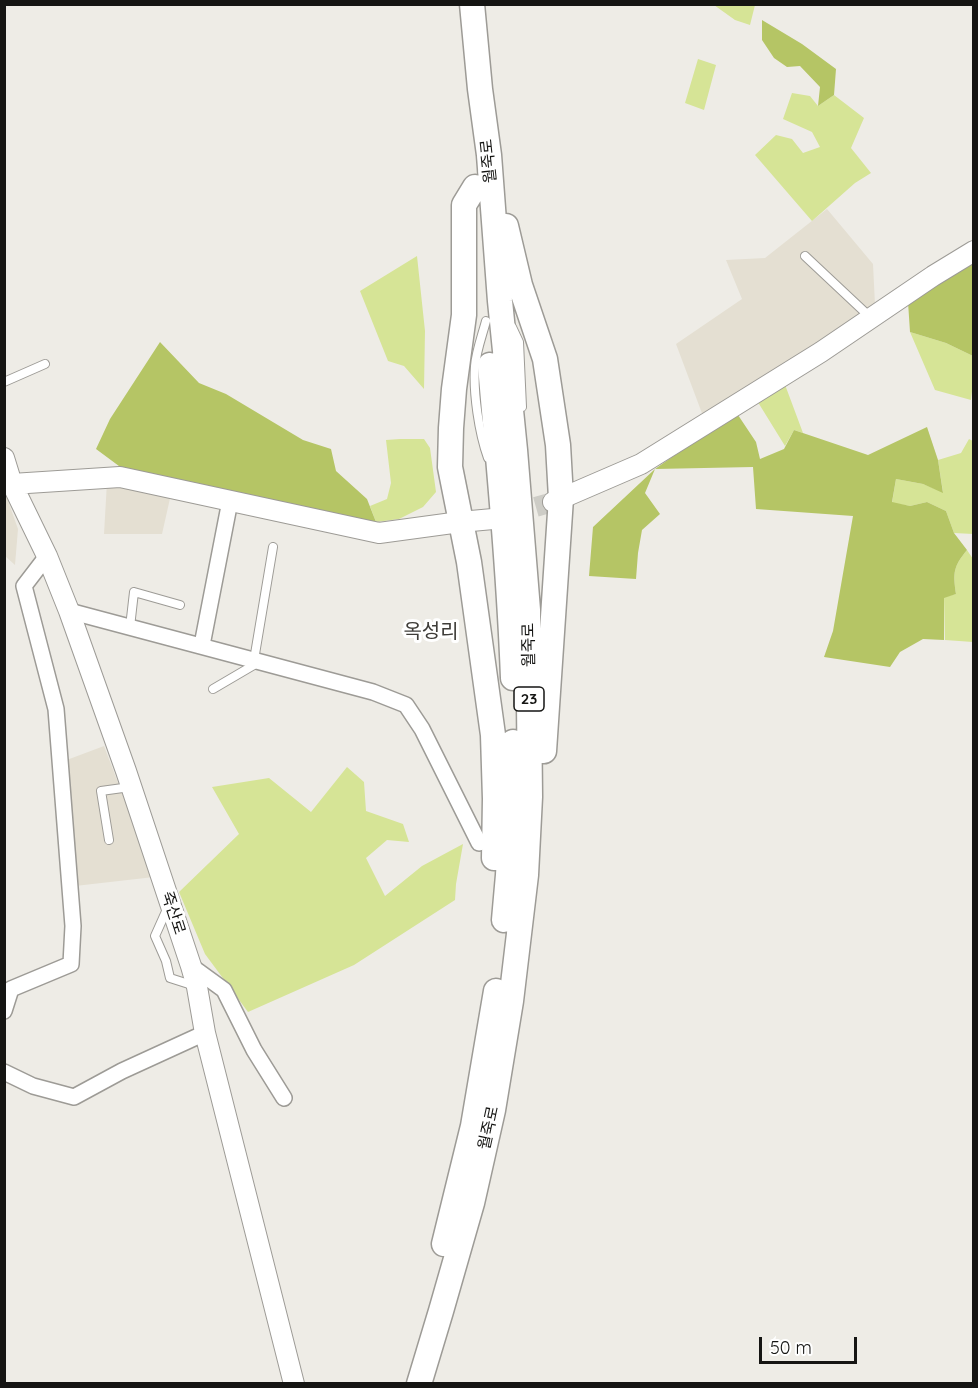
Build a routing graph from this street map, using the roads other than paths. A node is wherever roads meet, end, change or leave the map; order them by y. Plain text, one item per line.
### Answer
1 (456, 4) edge
2 (472, 4) edge
3 (489, 155) junction
4 (475, 187) junction
5 (974, 251) edge
6 (805, 256) dead end
7 (872, 318) junction
8 (45, 364) dead end
9 (4, 382) edge
10 (4, 458) edge
11 (8, 484) edge
12 (557, 500) junction
13 (230, 501) junction
14 (493, 519) tunnel mouth
15 (460, 522) junction
16 (273, 547) dead end
17 (47, 556) junction
18 (180, 605) dead end
19 (69, 611) junction
20 (130, 627) junction
21 (202, 645) junction
22 (257, 661) junction
23 (213, 689) dead end
24 (131, 787) junction
25 (530, 797) junction
26 (109, 840) dead end
27 (479, 843) dead end
28 (507, 890) junction
29 (170, 903) junction
30 (191, 966) junction
31 (197, 987) junction
32 (4, 1011) edge
33 (205, 1033) junction
34 (4, 1072) edge
35 (284, 1098) dead end
36 (294, 1383) edge
37 (401, 1383) edge
38 (418, 1383) edge

1 - 4 main road, 월죽로 / 23
2 - 3 main road, 월죽로 / 23
3 - 12 main road
3 - 25 main road, 월죽로 / 23
4 - 15 main road
4 - 28 main road, 월죽로 / 23
5 - 7 street
6 - 7 lane
7 - 12 street
8 - 9 lane
10 - 11 street, 죽산로
11 - 13 street
11 - 17 street, 죽산로
12 - 25 main road
13 - 15 street
13 - 21 street
14 - 15 street
15 - 28 main road
16 - 22 lane
17 - 19 street, 죽산로
17 - 32 street
18 - 20 lane
19 - 20 street
19 - 24 street, 죽산로
20 - 21 street
21 - 22 street
22 - 23 lane
22 - 27 street
24 - 26 lane
24 - 29 street, 죽산로
25 - 38 main road, 월죽로 / 23
28 - 37 main road, 월죽로 / 23
29 - 30 street, 죽산로
29 - 31 lane
30 - 31 street, 죽산로
30 - 35 street
31 - 33 street, 죽산로
33 - 34 street
33 - 36 street, 죽산로

